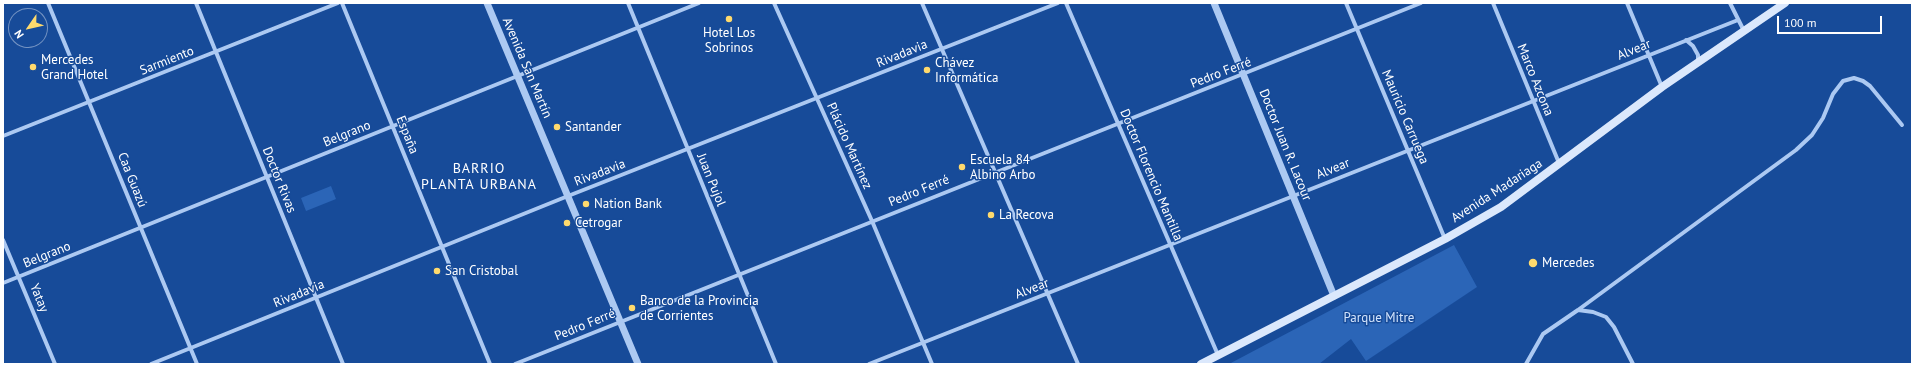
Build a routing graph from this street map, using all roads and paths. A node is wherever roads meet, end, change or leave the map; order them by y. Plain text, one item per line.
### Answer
1 (48, 3) edge
2 (196, 3) edge
3 (338, 3) edge
4 (342, 3) edge
5 (487, 3) edge
6 (628, 3) edge
7 (699, 3) edge
8 (774, 3) edge
9 (922, 3) edge
10 (1058, 3) edge
11 (1066, 3) edge
12 (1214, 3) edge
13 (1346, 3) edge
14 (1421, 3) edge
15 (1493, 3) edge
16 (1627, 3) edge
17 (1730, 3) edge
18 (1785, 3) edge
19 (1738, 20) junction
20 (638, 28) junction
21 (1357, 30) junction
22 (1744, 31) junction
23 (1686, 40) junction
24 (942, 49) junction
25 (216, 52) junction
26 (1649, 55) junction
27 (1698, 62) junction
28 (1243, 75) junction
29 (518, 76) junction
30 (1662, 87) junction
31 (817, 99) junction
32 (1533, 101) junction
33 (89, 102) junction
34 (1118, 123) junction
35 (1902, 125) dead end
36 (393, 126) junction
37 (3, 136) edge
38 (688, 149) junction
39 (1408, 151) junction
40 (1560, 164) junction
41 (995, 172) junction
42 (267, 177) junction
43 (568, 196) junction
44 (1293, 196) junction
45 (872, 221) junction
46 (141, 228) junction
47 (1446, 239) junction
48 (3, 240) edge
49 (1170, 245) junction
50 (442, 247) junction
51 (739, 274) junction
52 (19, 277) junction
53 (3, 283) edge
54 (1048, 294) junction
55 (1334, 296) junction
56 (316, 298) junction
57 (1578, 310) junction
58 (620, 322) junction
59 (923, 342) junction
60 (191, 348) junction
61 (1218, 355) junction
62 (55, 364) edge
63 (151, 364) edge
64 (197, 364) edge
65 (343, 364) edge
66 (490, 364) edge
67 (515, 364) edge
68 (638, 364) edge
69 (776, 364) edge
70 (869, 364) edge
71 (932, 364) edge
72 (1078, 364) edge
73 (1201, 364) edge
74 (1526, 364) edge
75 (1633, 364) edge

1 - 33 street, Caa Guazú
2 - 25 street, Doctor Rivas
3 - 25 street, Sarmiento
4 - 36 street, España
5 - 29 street, Avenida San Martín
6 - 20 street, Juan Pujol
7 - 20 street, Belgrano
8 - 31 street, Plácido Martínez
9 - 24 street
10 - 24 street, Rivadavia
11 - 34 street, Doctor Florencio Mantilla
12 - 28 street, Doctor Juan R. Lacour
13 - 21 street, Mauricio Carruega
14 - 21 street, Pedro Ferré
15 - 32 street, Marco Azcona
16 - 26 street
17 - 19 street
18 - 22 main road, Avenida Madariaga
19 - 22 street
19 - 23 street, Alvear
20 - 29 street, Belgrano
20 - 38 street, Juan Pujol
21 - 28 street, Pedro Ferré
21 - 39 street, Mauricio Carruega
22 - 27 main road, Avenida Madariaga
23 - 26 street, Alvear
23 - 27 street
24 - 31 street, Rivadavia
24 - 41 street
25 - 33 street, Sarmiento
25 - 42 street, Doctor Rivas
26 - 30 street
26 - 32 street, Alvear
27 - 30 main road, Avenida Madariaga
28 - 34 street, Pedro Ferré
28 - 44 street, Doctor Juan R. Lacour
29 - 36 street, Belgrano
29 - 43 street, Avenida San Martín
30 - 40 main road, Avenida Madariaga
31 - 38 street, Rivadavia
31 - 45 street, Plácido Martínez
32 - 39 street, Alvear
32 - 40 street, Marco Azcona
33 - 37 street, Sarmiento
33 - 46 street, Caa Guazú
34 - 41 street, Pedro Ferré
34 - 49 street, Doctor Florencio Mantilla
35 - 57 street
36 - 42 street, Belgrano
36 - 50 street, España
38 - 43 street, Rivadavia
38 - 51 street, Juan Pujol
39 - 44 street, Alvear
39 - 47 street, Mauricio Carruega
40 - 47 main road, Avenida Madariaga
41 - 45 street, Pedro Ferré
41 - 54 street
42 - 46 street, Belgrano
42 - 56 street, Doctor Rivas
43 - 50 street, Rivadavia
43 - 58 street, Avenida San Martín
44 - 49 street, Alvear
44 - 55 street, Doctor Juan R. Lacour
45 - 51 street, Pedro Ferré
45 - 59 street, Plácido Martínez
46 - 52 street, Belgrano
46 - 60 street, Caa Guazú
47 - 55 main road, Avenida Madariaga
48 - 52 street, Yatay
49 - 54 street, Alvear
49 - 61 street, Doctor Florencio Mantilla
50 - 56 street, Rivadavia
50 - 66 street, España
51 - 58 street, Pedro Ferré
51 - 69 street, Juan Pujol
52 - 53 street, Belgrano
52 - 62 street, Yatay
54 - 59 street, Alvear
54 - 72 street
55 - 61 main road, Avenida Madariaga
56 - 60 street, Rivadavia
56 - 65 street, Doctor Rivas
57 - 74 street
57 - 75 street
58 - 67 street, Pedro Ferré
58 - 68 street, Avenida San Martín
59 - 70 street, Alvear
59 - 71 street, Plácido Martínez
60 - 63 street, Rivadavia
60 - 64 street, Caa Guazú
61 - 73 main road, Avenida Madariaga

